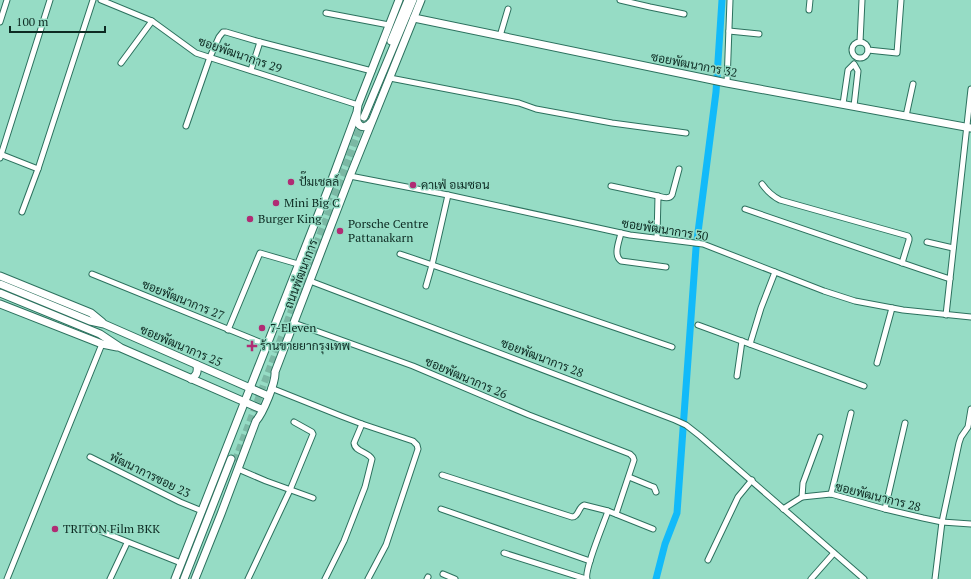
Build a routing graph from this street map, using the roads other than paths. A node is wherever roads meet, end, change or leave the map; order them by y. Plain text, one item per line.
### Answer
1 (7, 0) edge
2 (50, 0) edge
3 (93, 0) edge
4 (101, 0) edge
5 (399, 0) edge
6 (408, 0) edge
7 (413, 0) edge
8 (421, 0) edge
9 (620, 0) edge
10 (730, 0) edge
11 (810, 0) edge
12 (862, 0) edge
13 (901, 0) edge
14 (508, 9) dead end
15 (809, 10) dead end
16 (326, 13) dead end
17 (684, 14) dead end
18 (414, 18) junction
19 (0, 22) edge
20 (152, 22) junction
21 (389, 25) junction
22 (729, 31) junction
23 (759, 34) dead end
24 (500, 36) junction
25 (260, 42) junction
26 (860, 42) junction
27 (868, 50) junction
28 (856, 56) junction
29 (210, 57) junction
30 (121, 63) dead end
31 (854, 64) junction
32 (251, 70) junction
33 (372, 71) junction
34 (390, 78) junction
35 (725, 82) junction
36 (913, 84) dead end
37 (971, 89) edge
38 (844, 104) junction
39 (854, 106) junction
40 (360, 112) junction
41 (906, 116) junction
42 (371, 122) junction
43 (186, 126) dead end
44 (969, 127) edge
45 (686, 133) dead end
46 (0, 156) edge
47 (38, 169) junction
48 (679, 169) dead end
49 (350, 176) junction
50 (762, 184) dead end
51 (611, 186) dead end
52 (448, 195) junction
53 (658, 196) junction
54 (745, 209) dead end
55 (22, 212) dead end
56 (620, 233) junction
57 (657, 238) junction
58 (927, 242) dead end
59 (953, 248) junction
60 (400, 254) dead end
61 (902, 263) junction
62 (298, 264) junction
63 (432, 265) junction
64 (666, 267) dead end
65 (775, 272) junction
66 (92, 274) dead end
67 (0, 276) edge
68 (950, 279) junction
69 (310, 281) junction
70 (0, 284) edge
71 (426, 286) dead end
72 (0, 293) edge
73 (0, 304) edge
74 (892, 308) junction
75 (946, 315) junction
76 (971, 318) edge
77 (294, 323) junction
78 (104, 324) junction
79 (698, 326) dead end
80 (228, 330) junction
81 (742, 341) junction
82 (102, 344) junction
83 (750, 344) junction
84 (267, 345) junction
85 (672, 347) dead end
86 (121, 348) junction
87 (877, 363) dead end
88 (197, 365) junction
89 (275, 372) junction
90 (737, 376) dead end
91 (191, 379) junction
92 (864, 386) dead end
93 (250, 388) junction
94 (271, 388) junction
95 (266, 395) junction
96 (244, 402) junction
97 (971, 408) edge
98 (261, 409) junction
99 (851, 412) dead end
100 (256, 421) junction
101 (294, 422) dead end
102 (905, 423) dead end
103 (362, 424) junction
104 (969, 427) edge
105 (820, 436) dead end
106 (90, 457) dead end
107 (223, 457) junction
108 (236, 463) junction
109 (442, 475) dead end
110 (629, 477) junction
111 (752, 480) junction
112 (290, 490) junction
113 (656, 492) dead end
114 (831, 494) junction
115 (802, 497) junction
116 (313, 498) dead end
117 (441, 509) dead end
118 (783, 509) junction
119 (885, 509) junction
120 (202, 511) junction
121 (608, 511) junction
122 (616, 514) junction
123 (942, 522) junction
124 (971, 524) edge
125 (90, 528) dead end
126 (653, 530) dead end
127 (127, 543) junction
128 (504, 553) dead end
129 (834, 553) junction
130 (590, 560) junction
131 (708, 560) dead end
132 (181, 563) junction
133 (443, 574) dead end
134 (0, 577) edge
135 (7, 579) edge
136 (110, 579) edge
137 (175, 579) edge
138 (184, 579) edge
139 (189, 579) edge
140 (195, 579) edge
141 (248, 579) edge
142 (325, 579) edge
143 (368, 579) edge
144 (455, 579) edge
145 (587, 579) edge
146 (811, 579) edge
147 (864, 579) edge
148 (934, 579) edge

1 - 19 street
2 - 46 street
3 - 47 street
4 - 20 street, ซอยพัฒนาการ 29
5 - 21 main road, ถนนพัฒนาการ
6 - 40 main road, ถนนพัฒนาการ
7 - 40 main road, ถนนพัฒนาการ
8 - 18 main road, ถนนพัฒนาการ
9 - 17 street
10 - 22 street
11 - 15 street
12 - 26 street
13 - 27 street
14 - 24 street
16 - 21 street
18 - 24 main road, ซอยพัฒนาการ 32
18 - 34 main road, ถนนพัฒนาการ
20 - 29 street, ซอยพัฒนาการ 29
20 - 30 street
21 - 33 main road, ถนนพัฒนาการ
22 - 23 street
22 - 35 street
24 - 35 main road, ซอยพัฒนาการ 32
25 - 29 street
25 - 32 street
25 - 33 street
26 - 27 street
26 - 28 street
27 - 28 street
28 - 31 street
29 - 32 street, ซอยพัฒนาการ 29
29 - 43 street
31 - 38 street
31 - 39 street
32 - 40 street, ซอยพัฒนาการ 29
33 - 40 main road, ถนนพัฒนาการ
34 - 42 main road, ถนนพัฒนาการ
34 - 45 street
35 - 38 main road, ซอยพัฒนาการ 32
36 - 41 street
37 - 44 street
38 - 39 main road, ซอยพัฒนาการ 32
39 - 41 main road, ซอยพัฒนาการ 32
40 - 42 main road
40 - 62 main road, ถนนพัฒนาการ
41 - 44 main road, ซอยพัฒนาการ 32
42 - 49 main road, ถนนพัฒนาการ
44 - 59 street
46 - 47 street
47 - 55 street
48 - 53 street
49 - 52 street, ซอยพัฒนาการ 30
49 - 69 main road, ถนนพัฒนาการ
50 - 61 street
51 - 53 street
52 - 56 street, ซอยพัฒนาการ 30
52 - 63 street
53 - 57 street
54 - 61 street
56 - 57 street, ซอยพัฒนาการ 30
56 - 64 street
57 - 65 street, ซอยพัฒนาการ 30
58 - 59 street
59 - 68 street
60 - 63 street
61 - 68 street
62 - 80 street
62 - 84 main road, ถนนพัฒนาการ
63 - 71 street
63 - 85 street
65 - 74 street, ซอยพัฒนาการ 30
65 - 83 street
66 - 80 street, ซอยพัฒนาการ 27
67 - 78 main road, ซอยพัฒนาการ 25
68 - 75 street
69 - 77 main road, ถนนพัฒนาการ
69 - 111 street, ซอยพัฒนาการ 28
70 - 78 main road, ซอยพัฒนาการ 25
72 - 86 main road
73 - 82 main road
74 - 75 street, ซอยพัฒนาการ 30
74 - 87 street
75 - 76 street, ซอยพัฒนาการ 30
77 - 89 main road, ถนนพัฒนาการ
77 - 110 street, ซอยพัฒนาการ 26
78 - 88 main road, ซอยพัฒนาการ 25
79 - 81 street
80 - 84 street, ซอยพัฒนาการ 27
81 - 83 street
81 - 90 street
82 - 86 main road
82 - 135 street
83 - 92 street
84 - 93 main road, ถนนพัฒนาการ
86 - 91 main road
88 - 91 main road
88 - 93 main road, ซอยพัฒนาการ 25
89 - 94 main road, ถนนพัฒนาการ
89 - 95 main road
91 - 96 main road
93 - 95 main road, ซอยพัฒนาการ 25
93 - 96 main road, ถนนพัฒนาการ
94 - 100 main road, ถนนพัฒนาการ
94 - 103 street
95 - 98 main road
96 - 98 main road
96 - 107 main road, ถนนพัฒนาการ
97 - 104 street
98 - 100 main road
99 - 114 street
100 - 108 main road, ถนนพัฒนาการ
101 - 112 street
102 - 119 street
103 - 142 street
103 - 143 street
104 - 123 street
105 - 115 street
106 - 120 street, พัฒนาการซอย 23
107 - 108 main road
107 - 120 main road, ถนนพัฒนาการ
108 - 112 street
108 - 138 main road, ถนนพัฒนาการ
108 - 139 main road, ถนนพัฒนาการ
108 - 140 main road, ถนนพัฒนาการ
109 - 121 street
110 - 113 street
110 - 122 street
111 - 118 street, ซอยพัฒนาการ 28
111 - 131 street
112 - 116 street
112 - 141 street
114 - 115 street, ซอยพัฒนาการ 28
114 - 119 street, ซอยพัฒนาการ 28
115 - 118 street, ซอยพัฒนาการ 28
117 - 130 street
118 - 129 street, ซอยพัฒนาการ 28
119 - 123 street, ซอยพัฒนาการ 28
120 - 132 main road, ถนนพัฒนาการ
121 - 122 street
121 - 130 street
122 - 126 street
123 - 124 street, ซอยพัฒนาการ 28
123 - 148 street
125 - 127 street
127 - 132 street
127 - 136 street
128 - 145 street
129 - 146 street
129 - 147 street, ซอยพัฒนาการ 28
130 - 145 street
132 - 137 main road, ถนนพัฒนาการ
133 - 144 street
134 - 135 street

